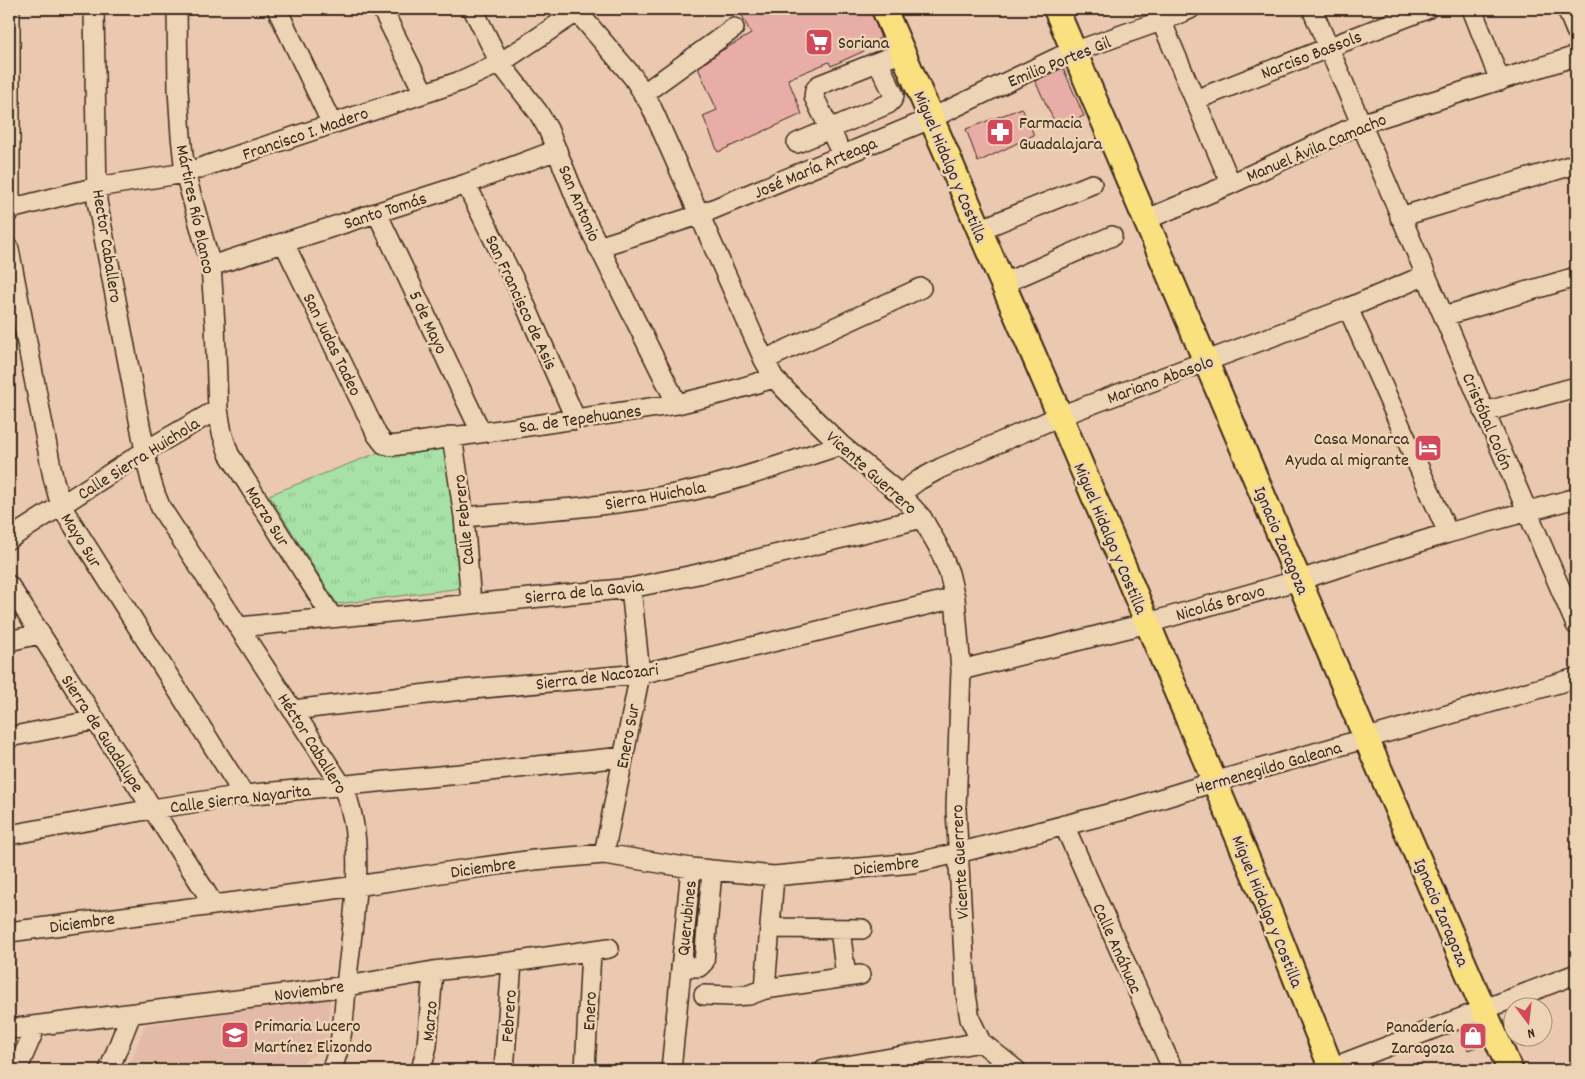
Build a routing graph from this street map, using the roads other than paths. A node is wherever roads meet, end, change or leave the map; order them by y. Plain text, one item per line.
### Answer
1 (10, 9) edge
2 (94, 9) edge
3 (177, 9) edge
4 (277, 9) edge
5 (382, 9) edge
6 (473, 9) edge
7 (884, 9) edge
8 (1056, 9) edge
9 (1190, 9) edge
10 (1312, 9) edge
11 (1427, 9) edge
12 (1472, 9) edge
13 (1567, 9) edge
14 (578, 10) edge
15 (1159, 15) edge
16 (734, 28) dead end
17 (1576, 31) edge
18 (1328, 48) junction
19 (903, 52) junction
20 (1074, 52) junction
21 (1576, 56) edge
22 (878, 62) junction
23 (500, 63) junction
24 (1500, 81) junction
25 (424, 93) junction
26 (643, 94) junction
27 (1195, 100) junction
28 (930, 119) junction
29 (332, 124) junction
30 (1360, 124) junction
31 (830, 129) junction
32 (797, 143) dead end
33 (557, 150) junction
34 (843, 156) junction
35 (1576, 164) edge
36 (185, 173) junction
37 (466, 184) junction
38 (1092, 184) dead end
39 (1231, 184) junction
40 (97, 187) junction
41 (10, 211) edge
42 (377, 213) junction
43 (699, 216) junction
44 (1400, 217) junction
45 (1145, 220) junction
46 (979, 230) junction
47 (1112, 236) dead end
48 (284, 244) junction
49 (598, 247) junction
50 (9, 249) edge
51 (211, 266) junction
52 (1426, 276) junction
53 (1576, 276) edge
54 (1002, 284) junction
55 (921, 288) dead end
56 (1348, 308) junction
57 (1444, 316) junction
58 (764, 360) junction
59 (1207, 362) junction
60 (774, 378) junction
61 (1576, 387) edge
62 (677, 404) junction
63 (218, 409) junction
64 (1484, 412) junction
65 (1060, 416) junction
66 (576, 420) junction
67 (481, 432) junction
68 (452, 436) junction
69 (384, 444) joint
70 (841, 445) junction
71 (146, 451) junction
72 (900, 494) junction
73 (1576, 498) edge
74 (61, 506) junction
75 (1528, 512) junction
76 (464, 517) junction
77 (922, 518) junction
78 (1448, 533) junction
79 (9, 539) edge
80 (1299, 580) junction
81 (9, 585) edge
82 (631, 588) junction
83 (955, 598) junction
84 (471, 603) junction
85 (332, 617) junction
86 (1148, 623) junction
87 (1576, 625) edge
88 (239, 627) junction
89 (39, 634) junction
90 (9, 641) edge
91 (961, 670) junction
92 (640, 674) junction
93 (1576, 678) edge
94 (293, 710) junction
95 (96, 720) junction
96 (9, 737) edge
97 (1366, 738) junction
98 (623, 757) junction
99 (1214, 782) junction
100 (342, 786) junction
101 (244, 795) junction
102 (152, 809) junction
103 (1064, 825) junction
104 (9, 834) edge
105 (604, 854) junction
106 (958, 854) junction
107 (692, 868) junction
108 (712, 870) junction
109 (774, 876) junction
110 (357, 886) junction
111 (214, 905) junction
112 (770, 928) junction
113 (840, 929) junction
114 (862, 929) dead end
115 (9, 932) edge
116 (600, 950) joint
117 (512, 962) junction
118 (681, 967) junction
119 (433, 971) junction
120 (1576, 974) edge
121 (346, 986) junction
122 (765, 989) junction
123 (704, 995) dead end
124 (1484, 1010) junction
125 (131, 1014) junction
126 (36, 1026) junction
127 (9, 1029) edge
128 (981, 1042) junction
129 (17, 1070) edge
130 (109, 1070) edge
131 (331, 1070) edge
132 (421, 1070) edge
133 (504, 1070) edge
134 (585, 1070) edge
135 (671, 1070) edge
136 (824, 1070) edge
137 (1016, 1070) edge
138 (1173, 1070) edge
139 (1330, 1070) edge
140 (1510, 1070) edge

1 - 41 street
2 - 40 street, Hector Caballero
3 - 36 street, Mártires Río Blanco
4 - 29 street
5 - 25 street
6 - 23 street, San Antonio
7 - 19 main road, Miguel Hidalgo y Costilla
8 - 20 main road, Ignacio Zaragoza
9 - 15 street, Emilio Portes Gil
10 - 18 street, Cristóbal Colón
11 - 18 street, Narciso Bassols
12 - 24 street
13 - 17 street
14 - 23 street, Francisco I. Madero
14 - 26 street, Vicente Guerrero
15 - 20 street, Emilio Portes Gil
15 - 27 street
16 - 26 street
18 - 27 street, Narciso Bassols
18 - 30 street, Cristóbal Colón
19 - 22 street
19 - 28 main road, Miguel Hidalgo y Costilla
20 - 28 street, Emilio Portes Gil
20 - 45 main road, Ignacio Zaragoza
21 - 24 street, Manuel Ávila Camacho
22 - 31 street
22 - 31 street
23 - 25 street, Francisco I. Madero
23 - 33 street, San Antonio
24 - 30 street, Manuel Ávila Camacho
25 - 29 street, Francisco I. Madero
26 - 43 street, Vicente Guerrero
27 - 39 street
28 - 34 street, José María Arteaga
28 - 46 main road, Miguel Hidalgo y Costilla
29 - 36 street, Francisco I. Madero
30 - 39 street, Manuel Ávila Camacho
30 - 44 street, Cristóbal Colón
31 - 32 street
31 - 34 street
33 - 37 street, Santo Tomás
33 - 49 street, San Antonio
34 - 43 street, José María Arteaga
35 - 44 street
36 - 40 street, Francisco I. Madero
36 - 51 street, Mártires Río Blanco
37 - 42 street, Santo Tomás
37 - 66 street, San Francisco de Asis
38 - 46 street
39 - 45 street, Manuel Ávila Camacho
40 - 41 street, Francisco I. Madero
40 - 71 street, Hector Caballero
42 - 48 street, Santo Tomás
42 - 67 street, 5 de Mayo
43 - 49 street, José María Arteaga
43 - 58 street, Vicente Guerrero
44 - 52 street, Cristóbal Colón
45 - 59 main road, Ignacio Zaragoza
46 - 54 main road, Miguel Hidalgo y Costilla
47 - 54 street
48 - 51 street, Santo Tomás
48 - 69 street, San Judas Tadeo
49 - 62 street, San Antonio
50 - 74 street, Mayo Sur
51 - 63 street, Mártires Río Blanco
52 - 56 street, Mariano Abasolo
52 - 57 street, Cristóbal Colón
53 - 57 street
54 - 65 main road, Miguel Hidalgo y Costilla
55 - 58 street
56 - 59 street, Mariano Abasolo
56 - 78 street
57 - 64 street, Cristóbal Colón
58 - 60 street, Vicente Guerrero
59 - 65 street, Mariano Abasolo
59 - 80 main road, Ignacio Zaragoza
60 - 62 street, Sa. de Tepehuanes
60 - 70 street, Vicente Guerrero
61 - 64 street
62 - 66 street, Sa. de Tepehuanes
63 - 71 street, Calle Sierra Huichola
63 - 85 street, Marzo Sur
64 - 75 street, Cristóbal Colón
65 - 72 street, Mariano Abasolo
65 - 86 main road, Miguel Hidalgo y Costilla
66 - 67 street, Sa. de Tepehuanes
67 - 68 street, Sa. de Tepehuanes
68 - 69 street, Sa. de Tepehuanes
68 - 76 street, Calle Febrero
70 - 72 street, Vicente Guerrero
70 - 76 street, Sierra Huichola
71 - 74 street, Calle Sierra Huichola
71 - 88 street, Héctor Caballero
72 - 77 street, Vicente Guerrero
73 - 75 street, Nicolás Bravo
74 - 79 street, Calle Sierra Huichola
74 - 101 street, Mayo Sur
75 - 78 street, Nicolás Bravo
75 - 87 street, Cristóbal Colón
76 - 84 street, Calle Febrero
77 - 82 street, Sierra de la Gavia
77 - 83 street, Vicente Guerrero
78 - 80 street, Nicolás Bravo
80 - 86 street, Nicolás Bravo
80 - 97 main road, Ignacio Zaragoza
81 - 89 street, Sierra de Guadalupe
82 - 84 street, Sierra de la Gavia
82 - 92 street, Enero Sur
83 - 91 street, Vicente Guerrero
83 - 92 street, Sierra de Nacozari
84 - 85 street, Sierra de la Gavia
85 - 88 street, Sierra de la Gavia
86 - 91 street, Nicolás Bravo
86 - 99 main road, Miguel Hidalgo y Costilla
88 - 94 street, Héctor Caballero
89 - 90 street
89 - 95 street, Sierra de Guadalupe
91 - 106 street, Vicente Guerrero
92 - 94 street, Sierra de Nacozari
92 - 98 street, Enero Sur
93 - 97 street, Hermenegildo Galeana
94 - 100 street, Héctor Caballero
95 - 96 street
95 - 102 street, Sierra de Guadalupe
97 - 99 street, Hermenegildo Galeana
97 - 124 main road, Ignacio Zaragoza
98 - 100 street, Calle Sierra Nayarita
98 - 105 street, Enero Sur
99 - 103 street, Hermenegildo Galeana
99 - 139 main road, Miguel Hidalgo y Costilla
100 - 101 street, Calle Sierra Nayarita
100 - 110 street, Héctor Caballero
101 - 102 street, Calle Sierra Nayarita
102 - 104 street, Calle Sierra Nayarita
102 - 111 street, Sierra de Guadalupe
103 - 106 street, Hermenegildo Galeana
103 - 138 street, Calle Anáhuac
105 - 107 street, Diciembre
105 - 110 street, Diciembre
106 - 109 street, Diciembre
106 - 128 street, Vicente Guerrero
107 - 108 street, Diciembre
107 - 118 street, Querubines
108 - 109 street, Diciembre
108 - 118 street, Querubines
109 - 112 street
110 - 111 street, Diciembre
110 - 121 street, Héctor Caballero
111 - 115 street, Diciembre
112 - 113 street
112 - 122 street
113 - 114 street
113 - 122 street
116 - 117 street, Noviembre
116 - 134 street, Enero
117 - 119 street, Noviembre
117 - 133 street, Febrero
118 - 135 street, Querubines
119 - 121 street, Noviembre
119 - 132 street, Marzo
120 - 124 street
121 - 125 street, Noviembre
121 - 131 street, Héctor Caballero
122 - 123 street
124 - 139 street
124 - 140 main road, Ignacio Zaragoza
125 - 126 street, Noviembre
125 - 130 street
126 - 127 street, Noviembre
126 - 129 street
128 - 136 street
128 - 137 street, Vicente Guerrero

